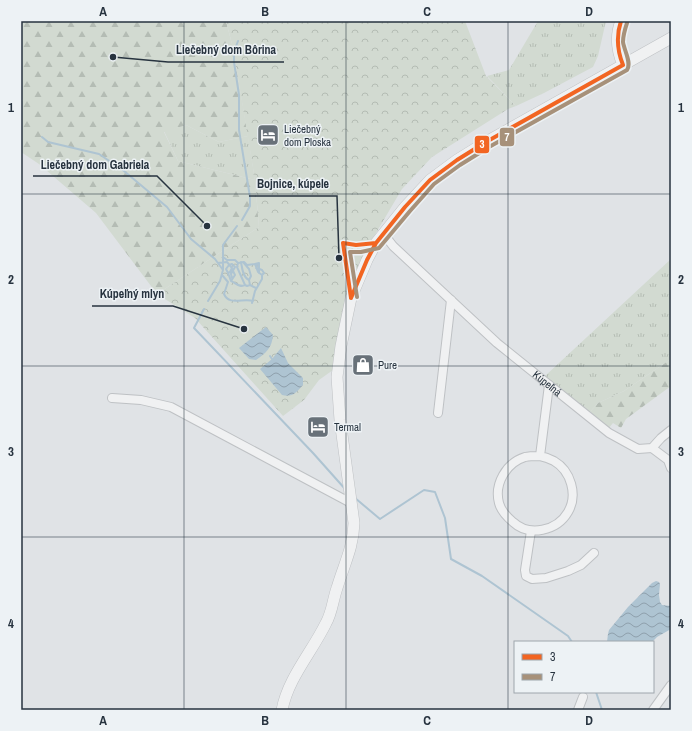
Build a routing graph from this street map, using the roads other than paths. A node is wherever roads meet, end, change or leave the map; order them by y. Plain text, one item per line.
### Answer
1 (621, 21) edge
2 (671, 38) edge
3 (623, 65) junction
4 (380, 238) junction
5 (451, 300) junction
6 (549, 385) junction
7 (112, 398) dead end
8 (438, 413) dead end
9 (671, 430) edge
10 (652, 448) junction
11 (540, 456) junction
12 (671, 468) edge
13 (351, 503) junction
14 (531, 531) junction
15 (594, 553) dead end
16 (671, 685) edge
17 (583, 697) dead end
18 (282, 710) edge
19 (578, 710) edge
20 (653, 710) edge

1 - 3 street
2 - 3 street
3 - 4 street
4 - 5 street, Kúpeľná
4 - 13 street
5 - 6 street, Kúpeľná
5 - 8 street
6 - 10 street, Kúpeľná
6 - 11 street
7 - 13 street
9 - 10 street
10 - 12 street
11 - 14 street
11 - 14 street
13 - 18 street
14 - 15 street
16 - 20 street
17 - 19 street

